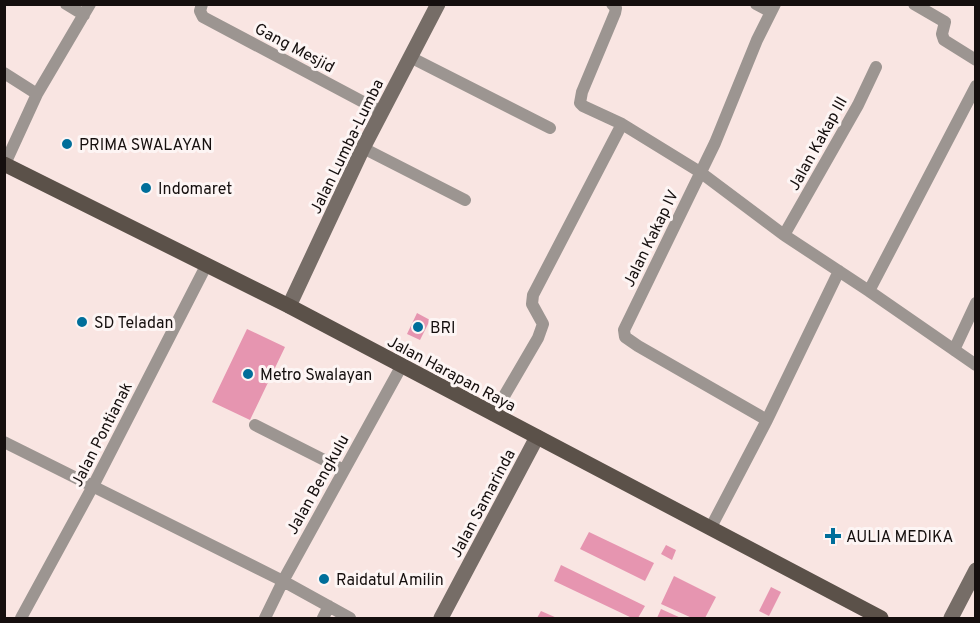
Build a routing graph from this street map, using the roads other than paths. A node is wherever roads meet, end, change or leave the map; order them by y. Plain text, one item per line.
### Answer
1 (66, 4) edge
2 (202, 4) edge
3 (438, 4) edge
4 (756, 4) edge
5 (914, 4) edge
6 (617, 6) edge
7 (773, 8) edge
8 (87, 10) edge
9 (410, 57) junction
10 (975, 60) edge
11 (876, 67) dead end
12 (4, 73) edge
13 (975, 86) edge
14 (38, 94) junction
15 (382, 112) junction
16 (621, 124) junction
17 (550, 128) dead end
18 (363, 148) junction
19 (5, 165) edge
20 (700, 172) junction
21 (465, 200) dead end
22 (784, 235) junction
23 (207, 264) junction
24 (840, 271) junction
25 (869, 291) junction
26 (975, 303) edge
27 (289, 306) junction
28 (954, 350) junction
29 (975, 366) edge
30 (401, 367) junction
31 (493, 415) junction
32 (767, 420) junction
33 (255, 426) dead end
34 (537, 437) junction
35 (4, 442) edge
36 (344, 470) junction
37 (93, 486) junction
38 (710, 529) junction
39 (975, 570) edge
40 (283, 581) junction
41 (329, 606) junction
42 (21, 618) edge
43 (265, 618) edge
44 (323, 618) edge
45 (350, 618) edge
46 (441, 618) edge
47 (880, 618) edge
48 (951, 618) edge

1 - 8 street
2 - 15 street, Gang Mesjid
3 - 9 street, Jalan Lumba-Lumba
4 - 7 street
5 - 10 street
6 - 16 street
7 - 20 street, Jalan Kakap IV
8 - 14 street
9 - 15 street, Jalan Lumba-Lumba
9 - 17 street
11 - 22 street, Jalan Kakap III
12 - 14 street
13 - 25 street
14 - 19 street
15 - 18 street, Jalan Lumba-Lumba
16 - 20 street
16 - 31 street
18 - 21 street
18 - 27 street, Jalan Lumba-Lumba
19 - 23 main road, Jalan Harapan Raya
20 - 22 street
20 - 32 street, Jalan Kakap IV
22 - 24 street
23 - 27 main road, Jalan Harapan Raya
23 - 37 street, Jalan Pontianak
24 - 25 street
24 - 32 street
25 - 28 street
26 - 28 street
27 - 30 main road, Jalan Harapan Raya
28 - 29 street
30 - 31 main road, Jalan Harapan Raya
30 - 36 street, Jalan Bengkulu
31 - 34 main road, Jalan Harapan Raya
32 - 38 street
33 - 36 street
34 - 38 main road, Jalan Harapan Raya
34 - 46 street, Jalan Samarinda
35 - 37 street
36 - 40 street, Jalan Bengkulu
37 - 40 street
37 - 42 street, Jalan Pontianak
38 - 47 main road, Jalan Harapan Raya
39 - 48 street
40 - 41 street
40 - 43 street, Jalan Bengkulu
41 - 44 street
41 - 45 street

